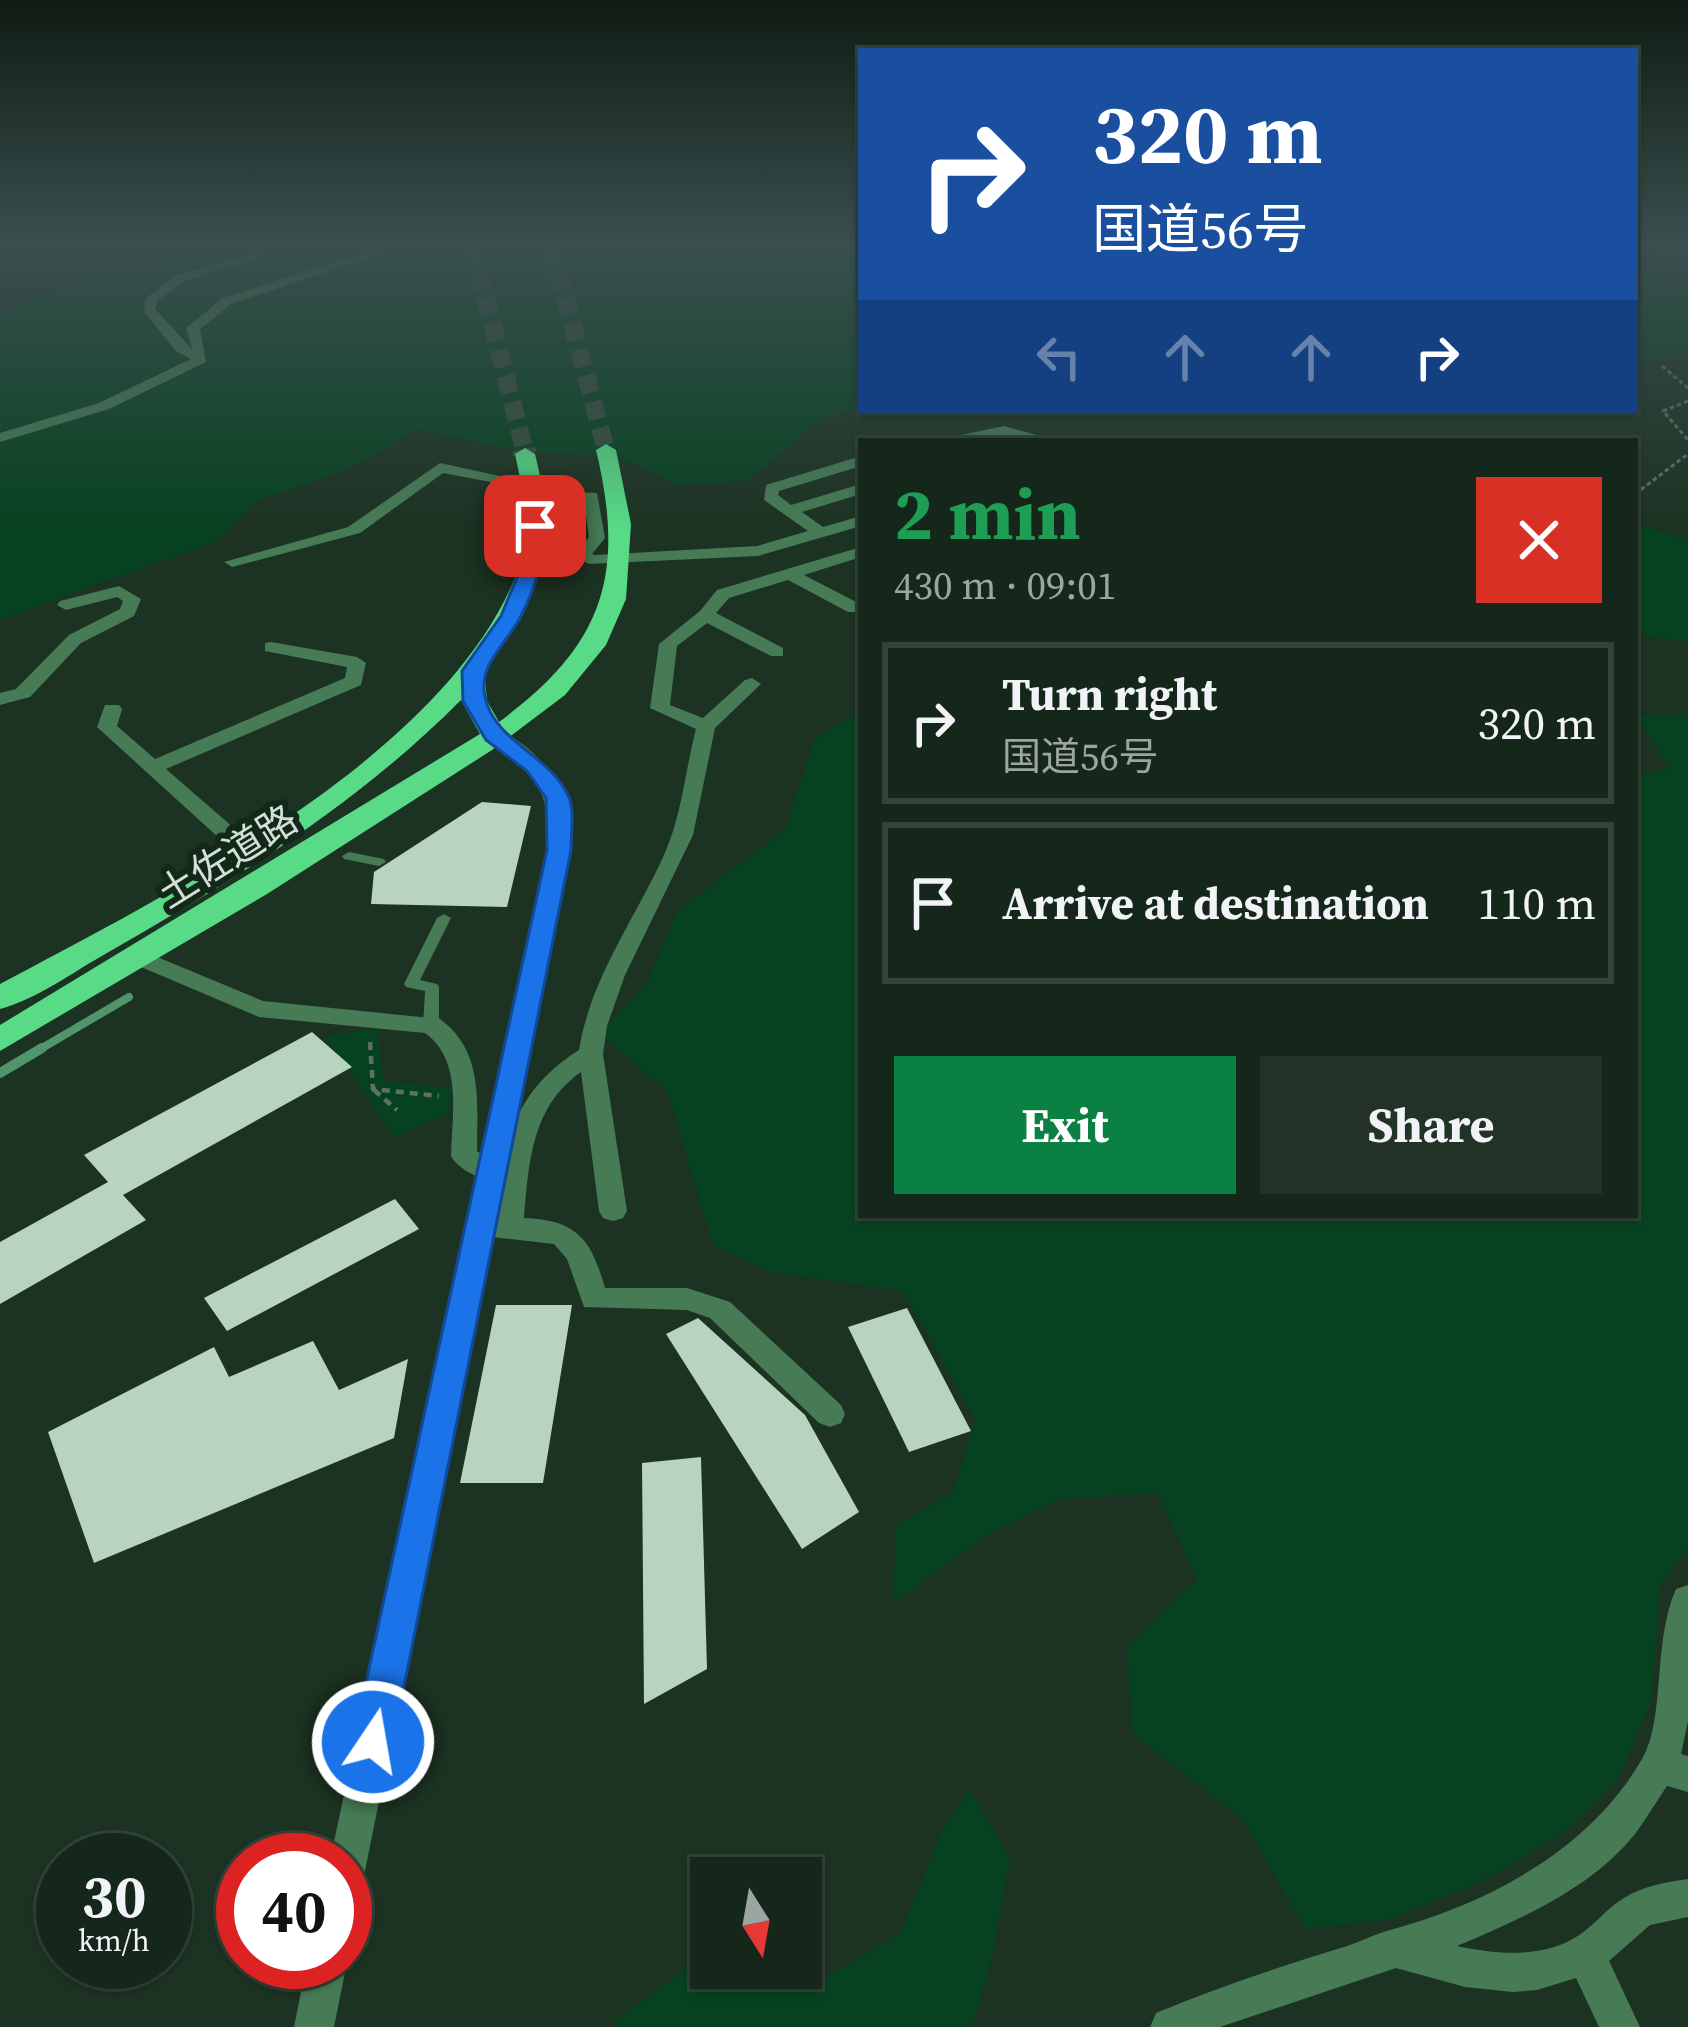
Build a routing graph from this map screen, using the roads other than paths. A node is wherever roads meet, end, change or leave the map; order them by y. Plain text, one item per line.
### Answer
1 (174, 340) edge
2 (196, 340) edge
3 (201, 359) junction
4 (126, 400) junction
5 (0, 421) edge
6 (0, 438) edge
7 (957, 438) edge
8 (1038, 438) edge
9 (606, 450) tunnel mouth
10 (525, 454) tunnel mouth
11 (858, 462) edge
12 (534, 490) junction
13 (858, 490) edge
14 (790, 510) junction
15 (858, 522) edge
16 (823, 534) junction
17 (858, 553) edge
18 (622, 558) junction
19 (232, 562) dead end
20 (790, 574) junction
21 (66, 605) dead end
22 (854, 608) dead end
23 (706, 615) junction
24 (271, 647) dead end
25 (777, 652) dead end
26 (472, 671) junction
27 (752, 684) dead end
28 (0, 699) edge
29 (112, 709) dead end
30 (706, 726) junction
31 (494, 735) junction
32 (375, 764) junction
33 (151, 768) junction
34 (249, 854) junction
35 (350, 856) dead end
36 (379, 862) dead end
37 (444, 918) dead end
38 (142, 959) junction
39 (0, 998) edge
40 (431, 1025) junction
41 (0, 1040) edge
42 (591, 1054) junction
43 (490, 1171) junction
44 (613, 1211) dead end
45 (509, 1229) junction
46 (478, 1230) junction
47 (830, 1414) dead end
48 (1688, 1600) edge
49 (1674, 1770) edge
50 (354, 1833) edge
51 (1688, 1898) edge
52 (1393, 1948) junction
53 (1585, 1954) junction
54 (322, 1989) edge
55 (314, 2027) edge
56 (1171, 2027) edge
57 (1619, 2027) edge

1 - 3 street
2 - 3 street
3 - 4 street
4 - 5 street
4 - 6 street
7 - 8 street
9 - 18 highway, 土佐道路
10 - 12 highway, 土佐道路
11 - 14 street
12 - 18 street
12 - 19 street
12 - 26 highway, 土佐道路
13 - 14 street
14 - 16 street
15 - 16 street
16 - 18 street
17 - 20 street
18 - 31 highway, 土佐道路
20 - 22 street
20 - 23 street
21 - 28 street
23 - 25 street
23 - 30 street
24 - 33 street
26 - 31 highway
26 - 32 highway, 土佐道路
27 - 30 street
29 - 33 street
30 - 42 street
31 - 32 highway
31 - 38 highway, 土佐道路
31 - 43 street
32 - 34 highway, 土佐道路
33 - 34 street
34 - 39 highway, 土佐道路
35 - 36 lane
37 - 40 lane
38 - 40 street
38 - 41 highway, 土佐道路
40 - 43 street
42 - 44 street
42 - 45 street
43 - 46 street
45 - 46 street
45 - 47 street
46 - 50 street
48 - 49 street
49 - 52 street
51 - 53 street
52 - 53 street
52 - 56 street
53 - 57 street
54 - 55 street

